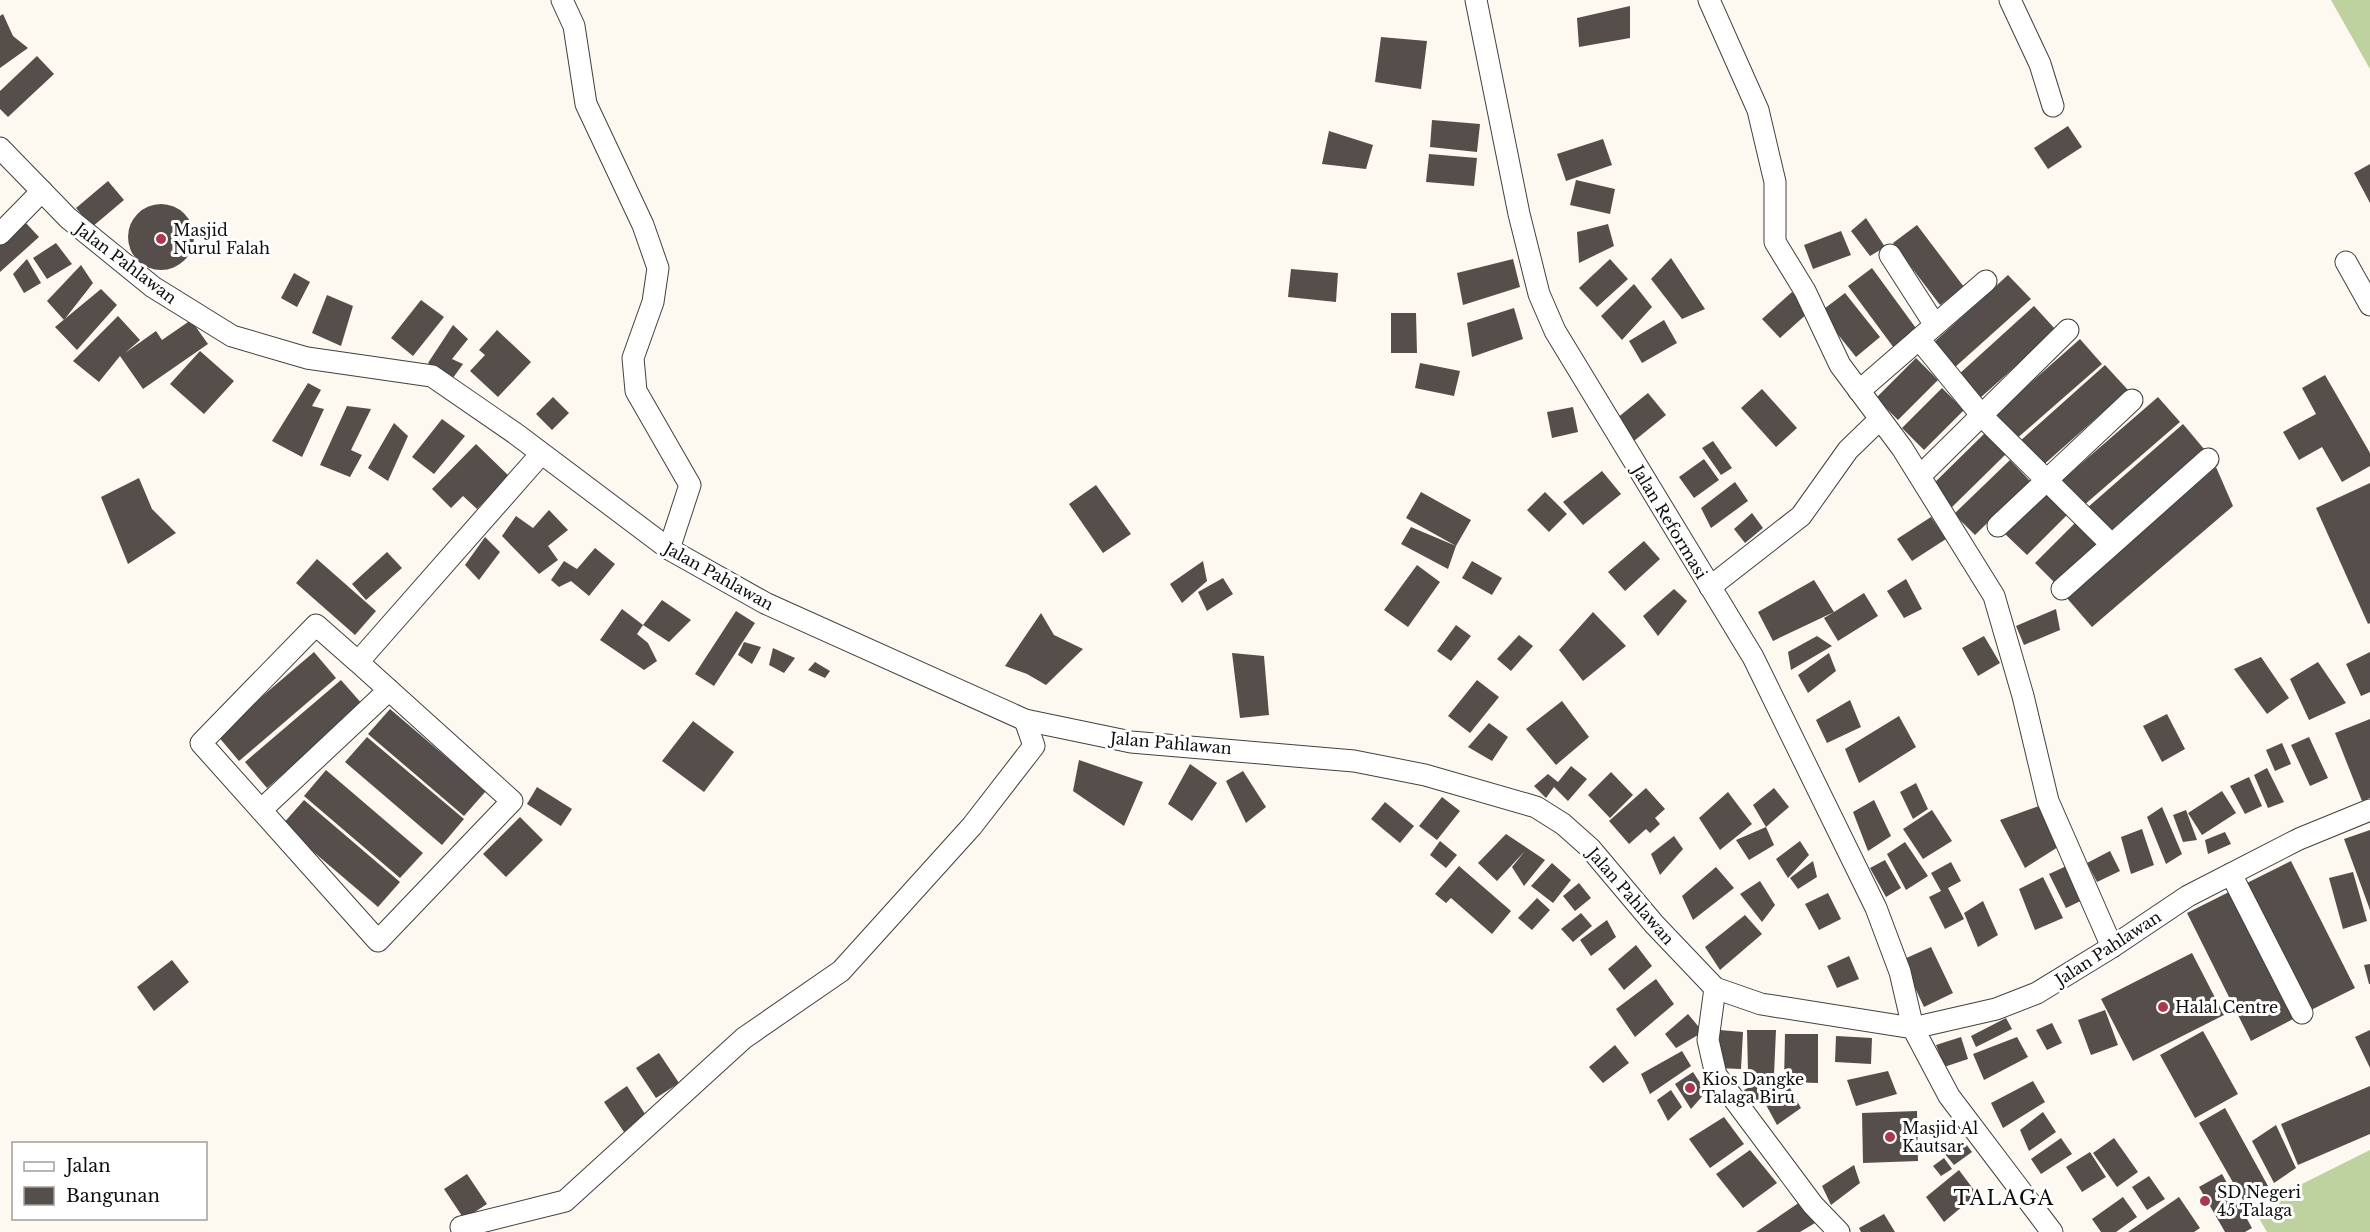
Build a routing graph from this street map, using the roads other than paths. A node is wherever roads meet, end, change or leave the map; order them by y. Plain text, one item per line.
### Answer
1 (562, 0) edge
2 (1476, 0) edge
3 (1709, 0) edge
4 (2010, 0) edge
5 (2053, 106) dead end
6 (0, 148) edge
7 (42, 192) junction
8 (0, 234) edge
9 (1890, 255) dead end
10 (2346, 262) dead end
11 (1986, 281) dead end
12 (2370, 305) edge
13 (1935, 325) junction
14 (2068, 330) dead end
15 (1918, 339) junction
16 (1859, 391) junction
17 (2132, 400) dead end
18 (1982, 416) junction
19 (1880, 419) junction
20 (541, 454) junction
21 (2208, 459) dead end
22 (1920, 476) junction
23 (2048, 482) junction
24 (1998, 526) dead end
25 (2111, 544) junction
26 (669, 549) junction
27 (1710, 587) junction
28 (2062, 589) dead end
29 (358, 662) junction
30 (389, 690) junction
31 (1025, 720) junction
32 (261, 810) junction
33 (2370, 810) edge
34 (2230, 874) junction
35 (2112, 948) junction
36 (1715, 988) junction
37 (2302, 1013) dead end
38 (1913, 1028) junction
39 (461, 1227) dead end
40 (1839, 1232) edge
41 (2052, 1232) edge

1 - 26 street
2 - 27 street, Jalan Reformasi
3 - 16 street
4 - 5 street
6 - 7 street, Jalan Pahlawan
7 - 8 street
7 - 20 street, Jalan Pahlawan
9 - 13 street
10 - 12 street
11 - 13 street
13 - 15 street
14 - 18 street
15 - 16 street
15 - 18 street
16 - 19 street
17 - 23 street
18 - 22 street
18 - 23 street
19 - 22 street
19 - 27 street
20 - 26 street, Jalan Pahlawan
20 - 29 street
21 - 25 street
22 - 35 street
23 - 24 street
23 - 25 street
25 - 28 street
26 - 31 street, Jalan Pahlawan
27 - 38 street, Jalan Reformasi
29 - 30 street
29 - 32 street
30 - 32 street
30 - 32 street
31 - 36 street, Jalan Pahlawan
31 - 39 street
33 - 34 street, Jalan Pahlawan
34 - 35 street, Jalan Pahlawan
34 - 37 street
35 - 38 street, Jalan Pahlawan
36 - 38 street, Jalan Pahlawan
36 - 40 street
38 - 41 street, Jalan Reformasi

